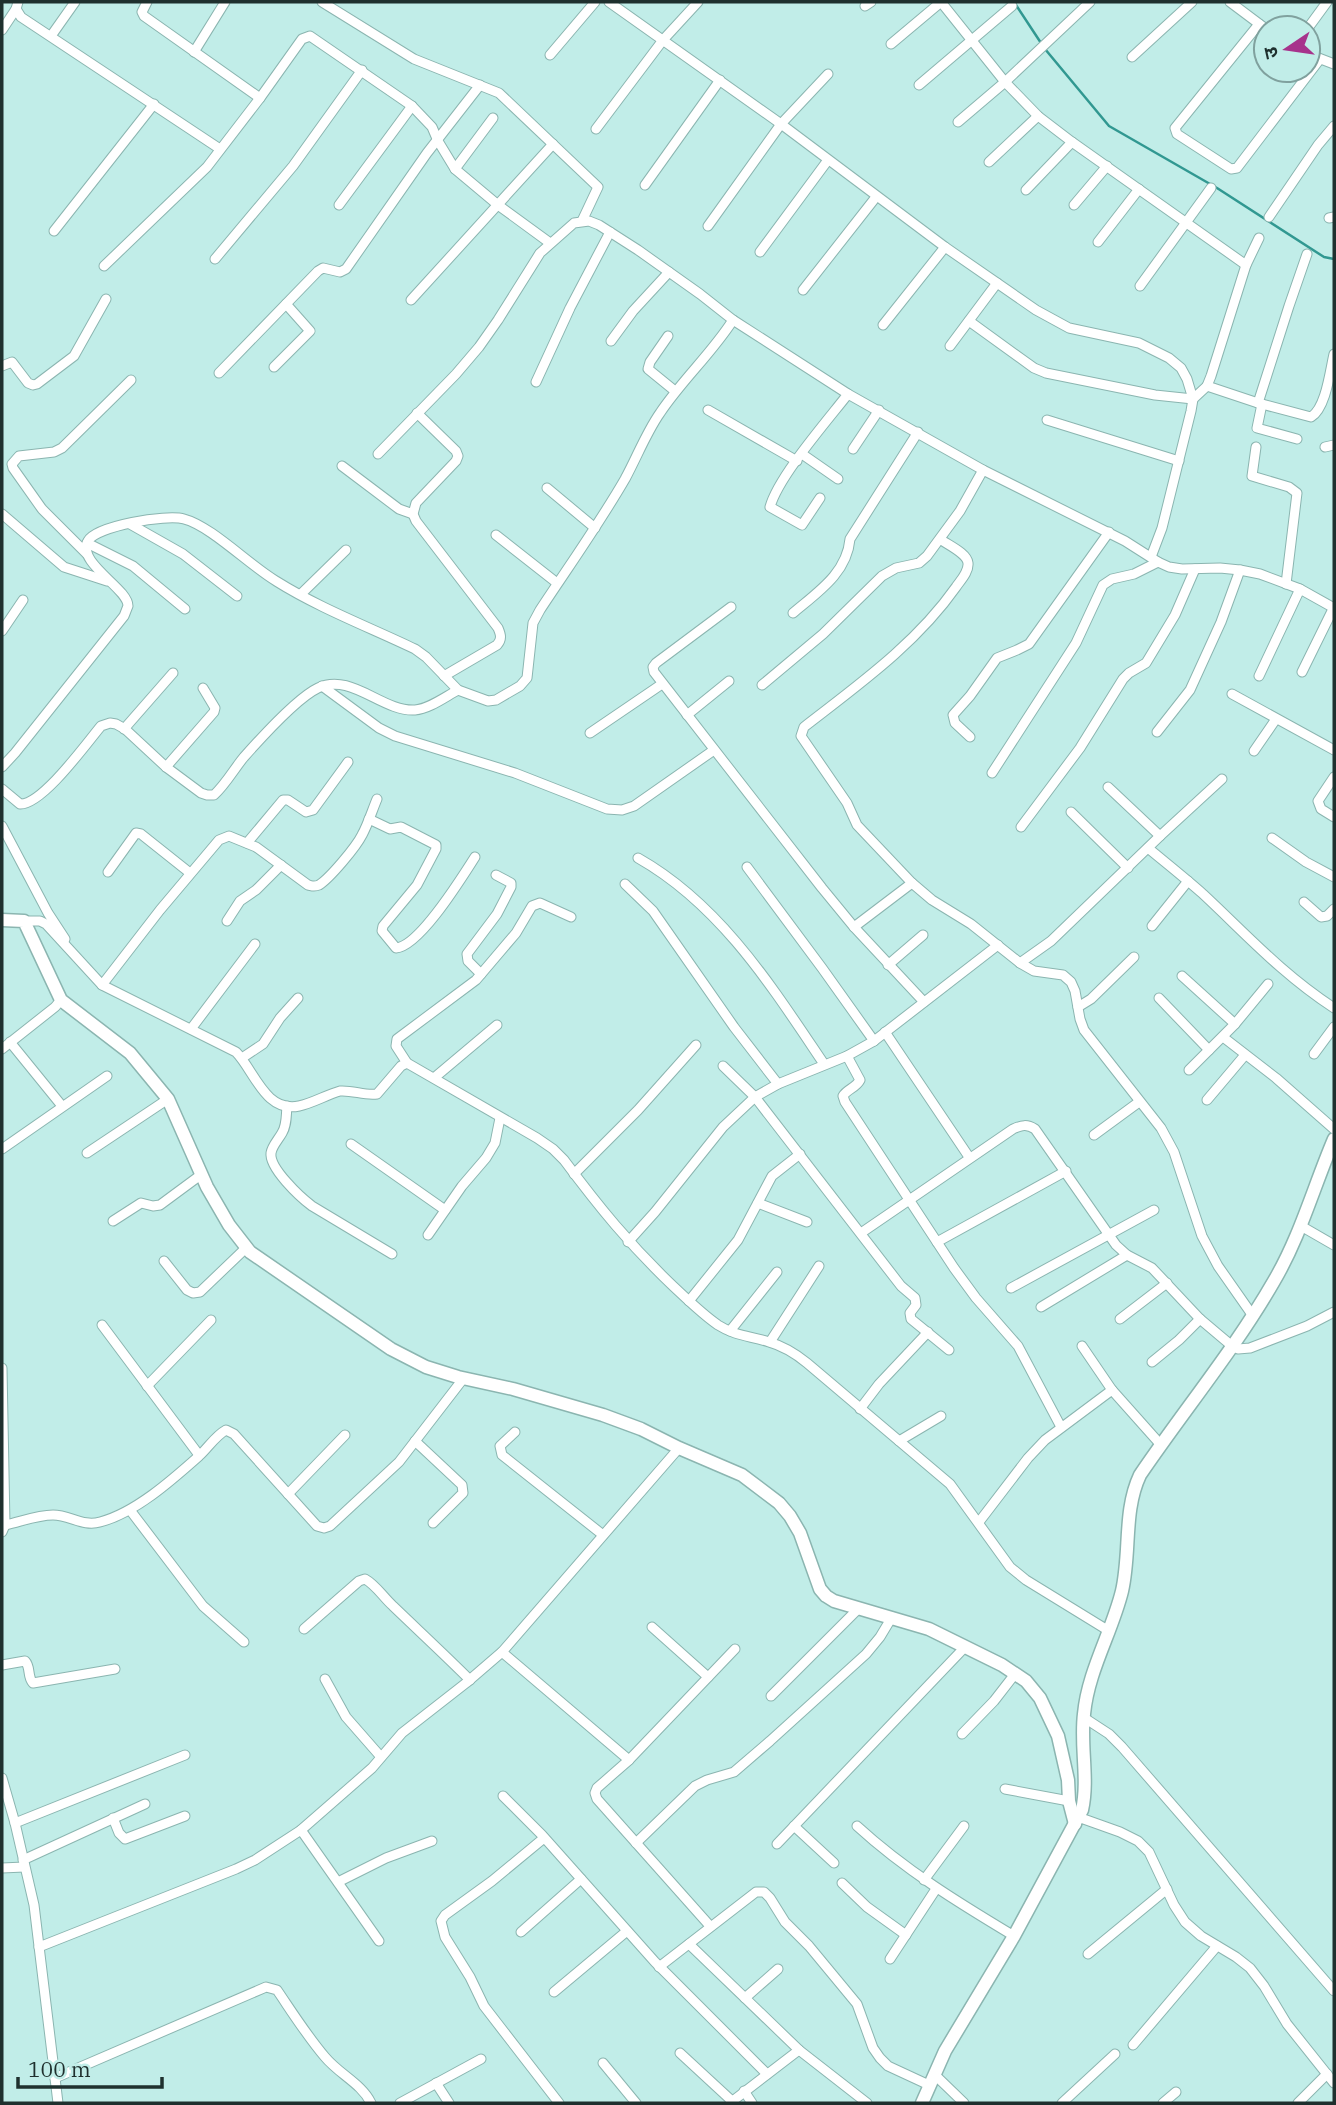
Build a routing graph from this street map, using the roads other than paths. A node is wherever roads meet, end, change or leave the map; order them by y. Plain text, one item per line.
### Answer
1 (75, 2) edge
2 (147, 2) edge
3 (225, 2) edge
4 (322, 2) edge
5 (595, 2) edge
6 (609, 2) edge
7 (698, 2) edge
8 (1090, 2) edge
9 (1192, 2) edge
10 (1230, 2) edge
11 (17, 5) edge
12 (1012, 6) dead end
13 (1252, 18) edge
14 (2, 30) edge
15 (51, 36) junction
16 (1252, 39) edge
17 (663, 40) junction
18 (971, 41) junction
19 (891, 44) dead end
20 (194, 52) junction
21 (550, 55) dead end
22 (1132, 57) dead end
23 (362, 70) junction
24 (828, 75) dead end
25 (720, 80) junction
26 (1005, 82) junction
27 (1301, 84) edge
28 (480, 85) junction
29 (919, 85) dead end
30 (260, 98) junction
31 (154, 104) junction
32 (412, 106) junction
33 (1038, 116) junction
34 (493, 118) dead end
35 (958, 122) dead end
36 (781, 124) junction
37 (1334, 126) edge
38 (596, 129) dead end
39 (438, 141) junction
40 (1072, 142) junction
41 (553, 144) junction
42 (220, 149) junction
43 (828, 160) junction
44 (989, 162) dead end
45 (1107, 166) junction
46 (456, 169) junction
47 (645, 185) dead end
48 (1139, 188) junction
49 (1211, 188) dead end
50 (1026, 190) dead end
51 (876, 197) junction
52 (339, 205) dead end
53 (498, 205) junction
54 (1074, 205) dead end
55 (1269, 217) dead end
56 (582, 221) junction
57 (1186, 224) junction
58 (708, 226) dead end
59 (54, 231) dead end
60 (610, 232) junction
61 (1259, 238) dead end
62 (1098, 242) dead end
63 (550, 243) junction
64 (945, 247) junction
65 (760, 252) dead end
66 (1307, 254) dead end
67 (215, 259) dead end
68 (1246, 265) junction
69 (104, 266) dead end
70 (669, 272) junction
71 (997, 283) junction
72 (1140, 286) dead end
73 (803, 290) dead end
74 (106, 299) dead end
75 (411, 300) dead end
76 (286, 304) junction
77 (733, 320) junction
78 (969, 321) junction
79 (883, 325) dead end
80 (668, 336) dead end
81 (611, 341) dead end
82 (950, 346) dead end
83 (1334, 354) edge
84 (2, 366) edge
85 (274, 367) dead end
86 (219, 373) dead end
87 (131, 380) dead end
88 (536, 382) dead end
89 (1331, 384) edge
90 (1207, 386) junction
91 (675, 391) junction
92 (848, 394) junction
93 (1193, 399) junction
94 (1260, 404) junction
95 (708, 410) dead end
96 (878, 410) junction
97 (417, 413) junction
98 (1046, 420) dead end
99 (918, 432) junction
100 (1297, 439) dead end
101 (1256, 447) dead end
102 (853, 449) dead end
103 (378, 454) dead end
104 (799, 458) junction
105 (1179, 461) junction
106 (342, 466) dead end
107 (983, 470) junction
108 (838, 480) dead end
109 (547, 488) dead end
110 (820, 498) dead end
111 (2, 514) edge
112 (413, 514) junction
113 (131, 524) junction
114 (595, 528) junction
115 (1109, 532) junction
116 (944, 534) junction
117 (496, 535) dead end
118 (87, 543) junction
119 (345, 550) dead end
120 (87, 554) junction
121 (1154, 560) junction
122 (1195, 569) junction
123 (1240, 570) junction
124 (109, 582) junction
125 (557, 583) junction
126 (1286, 584) junction
127 (1300, 589) junction
128 (301, 594) junction
129 (237, 596) dead end
130 (23, 600) dead end
131 (731, 607) dead end
132 (1334, 608) edge
133 (185, 609) dead end
134 (793, 613) dead end
135 (2, 631) edge
136 (1302, 672) dead end
137 (173, 673) dead end
138 (444, 676) junction
139 (1259, 676) dead end
140 (729, 681) dead end
141 (662, 684) junction
142 (762, 685) dead end
143 (322, 686) junction
144 (203, 688) dead end
145 (458, 690) junction
146 (1232, 694) dead end
147 (687, 715) junction
148 (1276, 719) junction
149 (124, 729) junction
150 (1157, 732) dead end
151 (590, 733) dead end
152 (970, 737) dead end
153 (714, 750) junction
154 (1334, 750) edge
155 (1254, 751) dead end
156 (348, 762) dead end
157 (166, 766) junction
158 (2, 767) edge
159 (992, 773) dead end
160 (1334, 777) edge
161 (1222, 779) dead end
162 (1108, 787) dead end
163 (2, 789) edge
164 (377, 799) dead end
165 (1071, 812) dead end
166 (1334, 817) edge
167 (369, 819) junction
168 (2, 826) edge
169 (1021, 827) dead end
170 (1160, 835) junction
171 (1272, 838) dead end
172 (247, 843) junction
173 (1148, 848) junction
174 (475, 857) dead end
175 (638, 858) dead end
176 (281, 865) junction
177 (747, 867) dead end
178 (1128, 868) junction
179 (108, 872) dead end
180 (190, 873) junction
181 (496, 875) dead end
182 (1334, 877) edge
183 (1188, 881) junction
184 (912, 883) junction
185 (625, 884) dead end
186 (1304, 902) dead end
187 (1334, 909) edge
188 (570, 917) dead end
189 (2, 920) edge
190 (24, 921) junction
191 (228, 921) dead end
192 (1152, 926) dead end
193 (854, 927) junction
194 (923, 935) dead end
195 (255, 944) dead end
196 (998, 945) junction
197 (1134, 957) dead end
198 (1020, 963) junction
199 (81, 964) junction
200 (888, 965) junction
201 (481, 974) junction
202 (1182, 976) dead end
203 (1268, 984) dead end
204 (102, 985) junction
205 (298, 998) dead end
206 (1159, 998) dead end
207 (61, 1000) junction
208 (924, 1002) junction
209 (1078, 1007) junction
210 (1334, 1008) edge
211 (1235, 1024) junction
212 (497, 1025) dead end
213 (1334, 1027) edge
214 (191, 1029) junction
215 (885, 1032) junction
216 (1223, 1037) junction
217 (874, 1041) junction
218 (10, 1042) junction
219 (696, 1045) dead end
220 (2, 1049) edge
221 (1209, 1051) junction
222 (1314, 1054) dead end
223 (1245, 1055) junction
224 (847, 1056) junction
225 (243, 1058) junction
226 (407, 1063) junction
227 (824, 1065) junction
228 (723, 1066) dead end
229 (1189, 1070) dead end
230 (107, 1076) dead end
231 (434, 1078) junction
232 (778, 1084) junction
233 (755, 1097) junction
234 (168, 1099) junction
235 (1207, 1100) dead end
236 (1139, 1102) junction
237 (62, 1106) junction
238 (287, 1106) junction
239 (500, 1118) junction
240 (1334, 1129) edge
241 (1094, 1135) dead end
242 (351, 1144) dead end
243 (1333, 1146) edge
244 (2, 1149) edge
245 (87, 1153) dead end
246 (800, 1154) junction
247 (970, 1157) junction
248 (1066, 1171) junction
249 (201, 1174) junction
250 (574, 1174) junction
251 (909, 1199) junction
252 (758, 1203) junction
253 (446, 1210) junction
254 (1154, 1210) dead end
255 (113, 1221) dead end
256 (807, 1222) dead end
257 (1301, 1226) junction
258 (861, 1233) junction
259 (1110, 1234) junction
260 (428, 1235) dead end
261 (628, 1242) junction
262 (937, 1242) junction
263 (1334, 1245) edge
264 (247, 1247) junction
265 (392, 1254) dead end
266 (1127, 1255) junction
267 (164, 1261) dead end
268 (819, 1266) dead end
269 (777, 1272) dead end
270 (1167, 1283) junction
271 (1011, 1288) dead end
272 (689, 1301) junction
273 (1041, 1307) dead end
274 (1334, 1312) edge
275 (1253, 1316) junction
276 (1120, 1319) dead end
277 (1200, 1319) junction
278 (211, 1320) dead end
279 (102, 1325) dead end
280 (730, 1331) junction
281 (928, 1332) junction
282 (770, 1342) junction
283 (1083, 1346) dead end
284 (1232, 1346) junction
285 (949, 1350) dead end
286 (1152, 1362) dead end
287 (2, 1368) edge
288 (463, 1379) junction
289 (147, 1385) junction
290 (1112, 1390) junction
291 (860, 1409) junction
292 (941, 1416) dead end
293 (1061, 1427) junction
294 (515, 1432) dead end
295 (345, 1435) dead end
296 (415, 1441) junction
297 (899, 1441) junction
298 (1161, 1445) junction
299 (679, 1448) junction
300 (200, 1455) junction
301 (288, 1494) junction
302 (130, 1510) junction
303 (979, 1522) junction
304 (433, 1523) dead end
305 (4, 1529) edge
306 (603, 1535) junction
307 (859, 1608) junction
308 (892, 1617) junction
309 (652, 1627) dead end
310 (304, 1629) dead end
311 (1109, 1631) junction
312 (244, 1642) dead end
313 (965, 1647) junction
314 (735, 1649) dead end
315 (502, 1652) junction
316 (2, 1665) edge
317 (116, 1669) dead end
318 (1015, 1674) junction
319 (708, 1677) junction
320 (325, 1679) dead end
321 (470, 1680) junction
322 (771, 1696) dead end
323 (1083, 1717) junction
324 (962, 1734) dead end
325 (185, 1755) dead end
326 (381, 1757) junction
327 (629, 1760) junction
328 (2, 1778) edge
329 (1004, 1789) dead end
330 (503, 1796) dead end
331 (1069, 1801) junction
332 (145, 1804) dead end
333 (184, 1816) dead end
334 (113, 1818) junction
335 (1077, 1821) junction
336 (15, 1823) junction
337 (794, 1826) junction
338 (857, 1826) dead end
339 (964, 1826) dead end
340 (301, 1830) junction
341 (544, 1838) junction
342 (432, 1841) dead end
343 (636, 1843) junction
344 (777, 1844) dead end
345 (23, 1863) junction
346 (834, 1863) dead end
347 (2, 1868) edge
348 (581, 1879) junction
349 (924, 1880) junction
350 (338, 1882) junction
351 (842, 1883) dead end
352 (936, 1889) junction
353 (1167, 1889) junction
354 (710, 1926) junction
355 (627, 1931) junction
356 (521, 1932) dead end
357 (906, 1935) junction
358 (1013, 1936) junction
359 (379, 1941) dead end
360 (688, 1944) junction
361 (1217, 1946) junction
362 (39, 1947) junction
363 (1088, 1954) dead end
364 (890, 1959) dead end
365 (659, 1967) junction
366 (778, 1969) dead end
367 (1334, 1991) edge
368 (554, 1993) dead end
369 (745, 1998) junction
370 (1133, 2045) dead end
371 (799, 2050) junction
372 (680, 2053) dead end
373 (1115, 2054) dead end
374 (481, 2059) dead end
375 (603, 2063) dead end
376 (766, 2074) junction
377 (1327, 2074) junction
378 (55, 2078) junction
379 (932, 2079) junction
380 (436, 2083) junction
381 (1334, 2083) edge
382 (744, 2091) junction
383 (1175, 2092) dead end
384 (731, 2102) edge
385 (58, 2103) edge
386 (371, 2103) edge
387 (400, 2103) edge
388 (449, 2103) edge
389 (559, 2103) edge
390 (636, 2103) edge
391 (752, 2103) edge
392 (867, 2103) edge
393 (922, 2103) edge
394 (964, 2103) edge
395 (1062, 2103) edge
396 (1163, 2103) edge
397 (1298, 2103) edge

1 - 15 street
2 - 20 street
3 - 20 street
4 - 28 street
5 - 21 street
6 - 17 street
7 - 17 street
8 - 26 street
9 - 22 street
10 - 13 street
11 - 14 street
11 - 15 street
12 - 18 street
15 - 31 street
16 - 27 street
17 - 25 street
17 - 38 street
18 - 19 street
18 - 26 street
18 - 29 street
20 - 30 street
23 - 30 street
23 - 32 street
23 - 67 street
24 - 36 street
25 - 36 street
25 - 47 street
26 - 33 street
26 - 35 street
28 - 39 street
28 - 41 street
30 - 42 street
31 - 42 street
31 - 59 street
32 - 39 street
32 - 52 street
33 - 40 street
33 - 44 street
34 - 46 street
36 - 43 street
36 - 58 street
37 - 55 street
39 - 46 street
39 - 76 street
40 - 45 street
40 - 50 street
41 - 53 street
41 - 56 street
42 - 69 street
43 - 51 street
43 - 65 street
45 - 48 street
45 - 54 street
46 - 53 street
48 - 57 street
48 - 62 street
49 - 57 street
51 - 64 street
51 - 73 street
53 - 63 street
53 - 75 street
56 - 60 street
56 - 63 street
57 - 68 street
57 - 72 street
60 - 70 street
60 - 88 street
61 - 68 street
63 - 97 street
64 - 71 street
64 - 79 street
66 - 94 street
68 - 90 street
70 - 77 street
70 - 81 street
71 - 78 street
71 - 93 street
74 - 84 street
76 - 85 street
76 - 86 street
77 - 91 street
77 - 92 street
78 - 82 street
78 - 93 street
80 - 91 street
83 - 89 street
87 - 120 street
89 - 94 street
90 - 93 street
90 - 94 street
91 - 114 street
92 - 96 street
92 - 104 street
93 - 105 street
94 - 100 street
95 - 104 street
96 - 99 street
96 - 102 street
97 - 103 street
97 - 112 street
98 - 105 street
99 - 107 street
99 - 134 street
101 - 126 street
104 - 108 street
104 - 110 street
105 - 121 street
106 - 112 street
107 - 115 street
107 - 116 street
109 - 114 street
111 - 124 street
112 - 138 street
113 - 118 street
113 - 128 street
113 - 129 street
114 - 125 street
115 - 121 street
115 - 152 street
116 - 142 street
116 - 184 street
117 - 125 street
118 - 120 street
118 - 133 street
119 - 128 street
120 - 124 street
121 - 122 street
121 - 159 street
122 - 123 street
122 - 169 street
123 - 126 street
123 - 150 street
124 - 158 street
125 - 145 street
126 - 127 street
127 - 132 street
127 - 139 street
128 - 138 street
130 - 135 street
131 - 141 street
132 - 136 street
137 - 149 street
138 - 145 street
140 - 147 street
141 - 147 street
141 - 151 street
143 - 145 street
143 - 153 street
143 - 157 street
144 - 157 street
146 - 148 street
147 - 153 street
148 - 154 street
148 - 155 street
149 - 157 street
149 - 163 street
153 - 193 street
156 - 172 street
160 - 166 street
161 - 170 street
162 - 170 street
164 - 167 street
165 - 178 street
167 - 174 street
167 - 176 street
168 - 199 street
170 - 173 street
171 - 182 street
172 - 176 street
172 - 180 street
173 - 178 street
173 - 183 street
175 - 227 street
176 - 191 street
177 - 217 street
178 - 198 street
179 - 180 street
180 - 204 street
181 - 201 street
183 - 192 street
183 - 210 street
184 - 193 street
184 - 196 street
185 - 232 street
186 - 187 street
188 - 201 street
189 - 190 street
190 - 199 street
190 - 207 street
193 - 200 street
194 - 200 street
195 - 214 street
196 - 198 street
196 - 208 street
197 - 209 street
198 - 209 street
199 - 204 street
200 - 208 street
201 - 226 street
202 - 211 street
203 - 211 street
204 - 214 street
205 - 225 street
206 - 221 street
207 - 218 street
207 - 234 street
208 - 215 street
209 - 236 street
211 - 216 street
212 - 231 street
213 - 222 street
214 - 225 street
215 - 217 street
215 - 247 street
216 - 221 street
216 - 223 street
217 - 224 street
218 - 220 street
218 - 237 street
219 - 250 street
221 - 229 street
223 - 235 street
223 - 240 street
224 - 227 street
224 - 251 street
225 - 238 street
226 - 231 street
226 - 238 street
227 - 232 street
228 - 233 street
230 - 237 street
231 - 239 street
232 - 233 street
233 - 246 street
233 - 261 street
234 - 245 street
234 - 249 street
236 - 241 street
236 - 275 street
237 - 244 street
238 - 265 street
239 - 250 street
239 - 253 street
242 - 253 street
243 - 257 street
246 - 252 street
246 - 258 street
247 - 248 street
247 - 251 street
248 - 259 street
248 - 262 street
249 - 255 street
249 - 264 street
250 - 261 street
251 - 258 street
251 - 262 street
252 - 256 street
252 - 272 street
253 - 260 street
254 - 259 street
257 - 263 street
257 - 275 street
258 - 281 street
259 - 266 street
259 - 271 street
261 - 272 street
262 - 293 street
264 - 267 street
264 - 288 street
266 - 270 street
266 - 273 street
268 - 282 street
269 - 280 street
270 - 276 street
270 - 277 street
272 - 280 street
274 - 284 street
275 - 284 street
277 - 284 street
277 - 286 street
278 - 289 street
279 - 289 street
280 - 282 street
281 - 285 street
281 - 291 street
282 - 291 street
283 - 290 street
284 - 298 street
287 - 305 street
288 - 296 street
288 - 299 street
289 - 300 street
290 - 293 street
290 - 298 street
291 - 297 street
292 - 297 street
293 - 303 street
294 - 306 street
295 - 301 street
296 - 301 street
296 - 304 street
297 - 303 street
298 - 311 street
299 - 306 street
299 - 307 street
300 - 301 street
300 - 302 street
302 - 305 street
302 - 312 street
303 - 311 street
306 - 315 street
307 - 308 street
307 - 322 street
308 - 313 street
308 - 343 street
309 - 319 street
310 - 321 street
311 - 323 street
313 - 318 street
313 - 337 street
314 - 319 street
315 - 321 street
315 - 327 street
316 - 317 street
318 - 324 street
318 - 331 street
319 - 327 street
320 - 326 street
321 - 326 street
323 - 335 street
323 - 367 street
325 - 336 street
326 - 340 street
327 - 343 street
328 - 336 street
329 - 331 street
330 - 341 street
331 - 335 street
332 - 334 street
333 - 334 street
334 - 345 street
335 - 353 street
335 - 358 street
336 - 345 street
337 - 344 street
337 - 346 street
338 - 349 street
339 - 349 street
340 - 350 street
340 - 362 street
341 - 348 street
341 - 389 street
342 - 350 street
343 - 354 street
345 - 347 street
345 - 362 street
348 - 355 street
348 - 356 street
349 - 352 street
350 - 359 street
351 - 357 street
352 - 357 street
352 - 358 street
353 - 361 street
353 - 363 street
354 - 360 street
354 - 379 street
355 - 365 street
355 - 368 street
357 - 364 street
358 - 379 street
360 - 365 street
360 - 369 street
361 - 370 street
361 - 377 street
362 - 378 street
365 - 376 street
366 - 369 street
369 - 371 street
371 - 376 street
371 - 392 street
372 - 384 street
373 - 395 street
374 - 380 street
375 - 390 street
376 - 382 street
377 - 381 street
377 - 397 street
378 - 385 street
378 - 386 street
379 - 393 street
379 - 394 street
380 - 387 street
380 - 388 street
382 - 384 street
382 - 391 street
383 - 396 street

